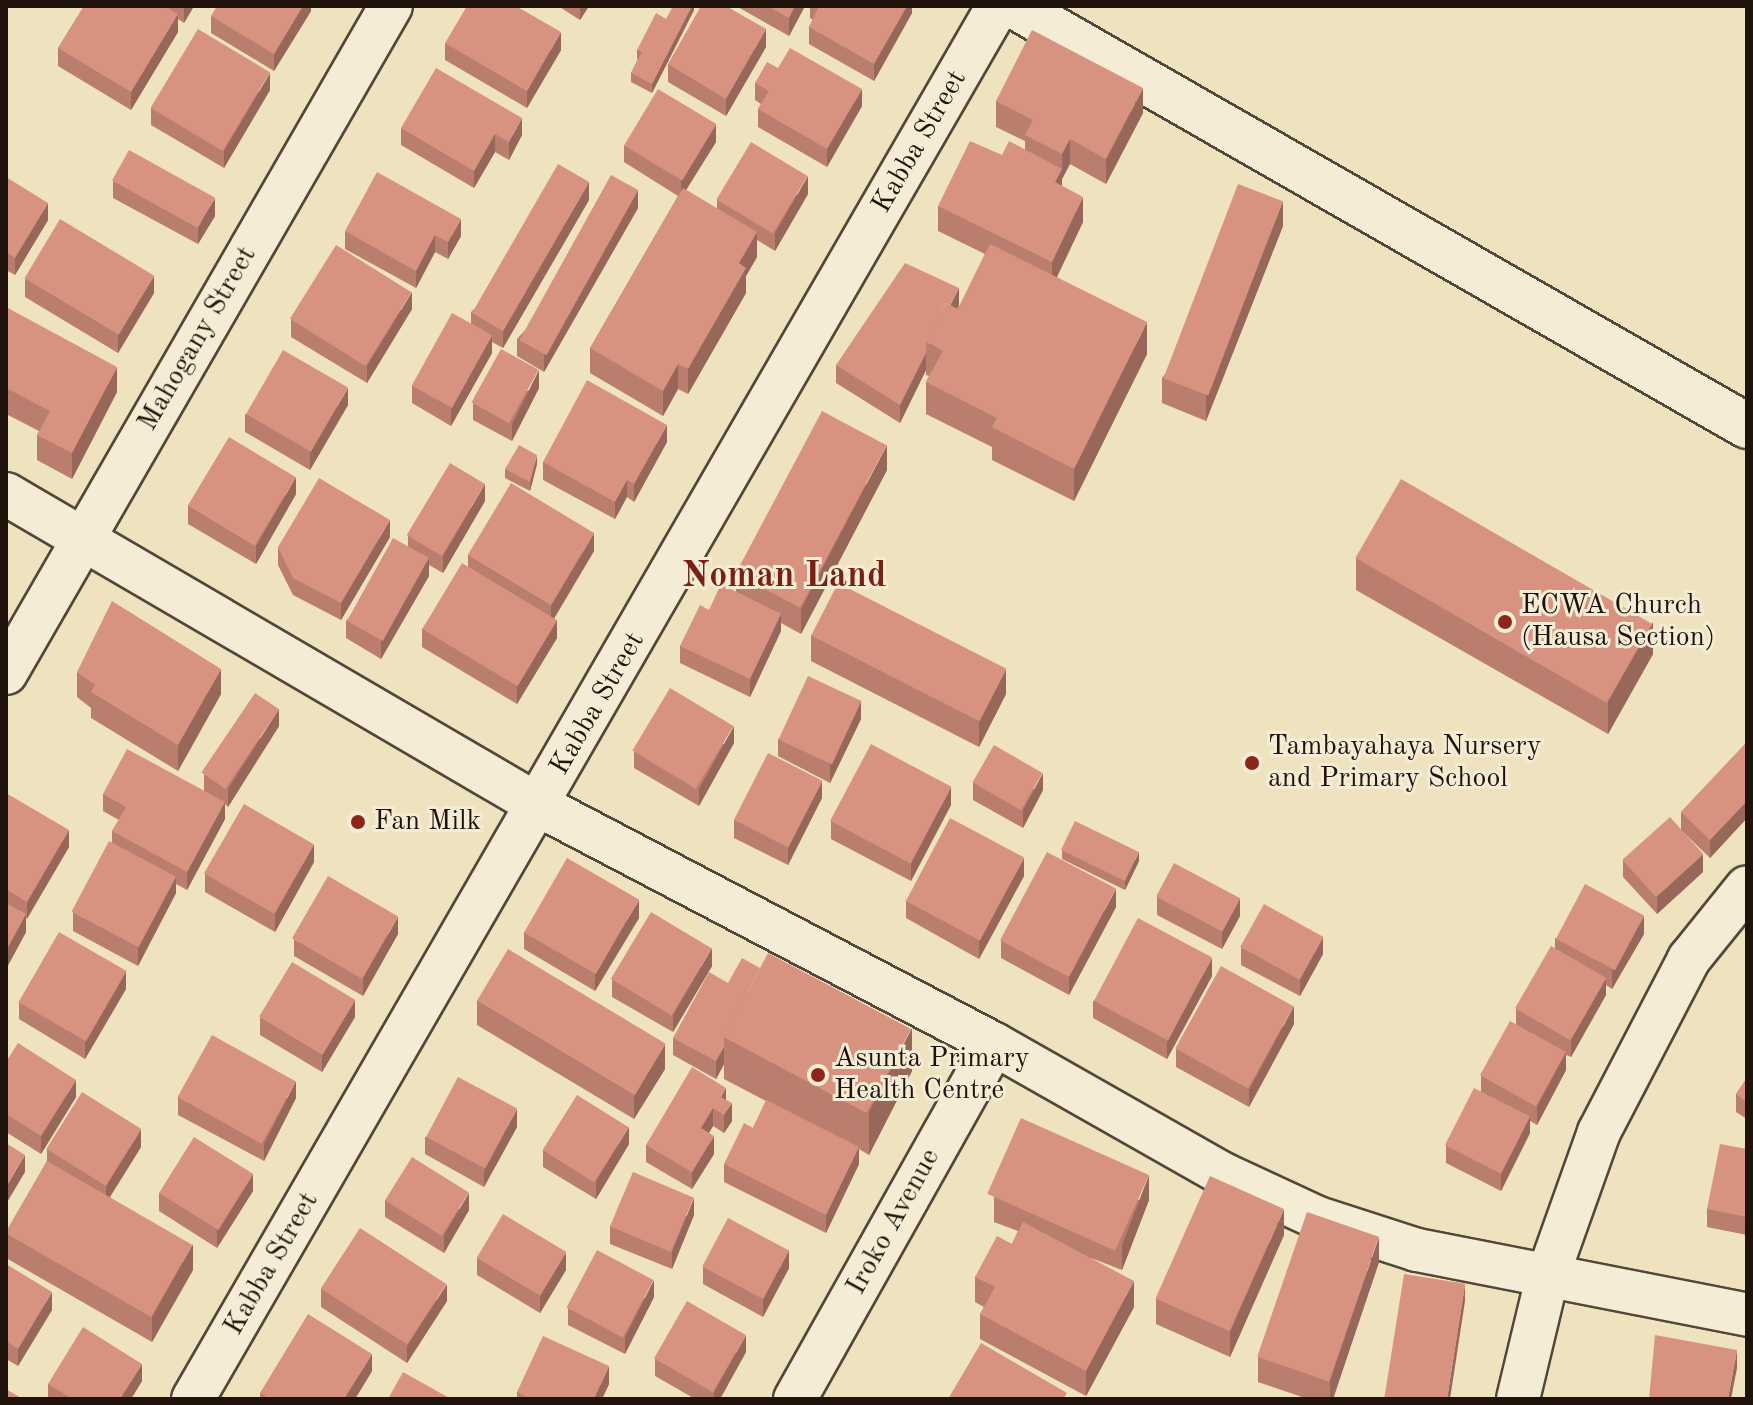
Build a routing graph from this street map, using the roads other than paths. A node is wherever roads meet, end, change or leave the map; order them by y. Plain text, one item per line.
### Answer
1 (391, 6) edge
2 (998, 6) edge
3 (1014, 6) edge
4 (1747, 426) edge
5 (6, 494) edge
6 (81, 539) junction
7 (6, 673) edge
8 (540, 806) junction
9 (1747, 887) edge
10 (994, 1044) junction
11 (1547, 1278) junction
12 (1747, 1315) edge
13 (193, 1399) edge
14 (795, 1399) edge
15 (1518, 1399) edge

1 - 6 street, Mahogany Street
2 - 8 street, Kabba Street
3 - 4 main road
5 - 6 street
6 - 7 street, Mahogany Street
6 - 8 street
8 - 10 street
8 - 13 street, Kabba Street
9 - 11 street
10 - 11 street
10 - 14 street, Iroko Avenue
11 - 12 street
11 - 15 street

